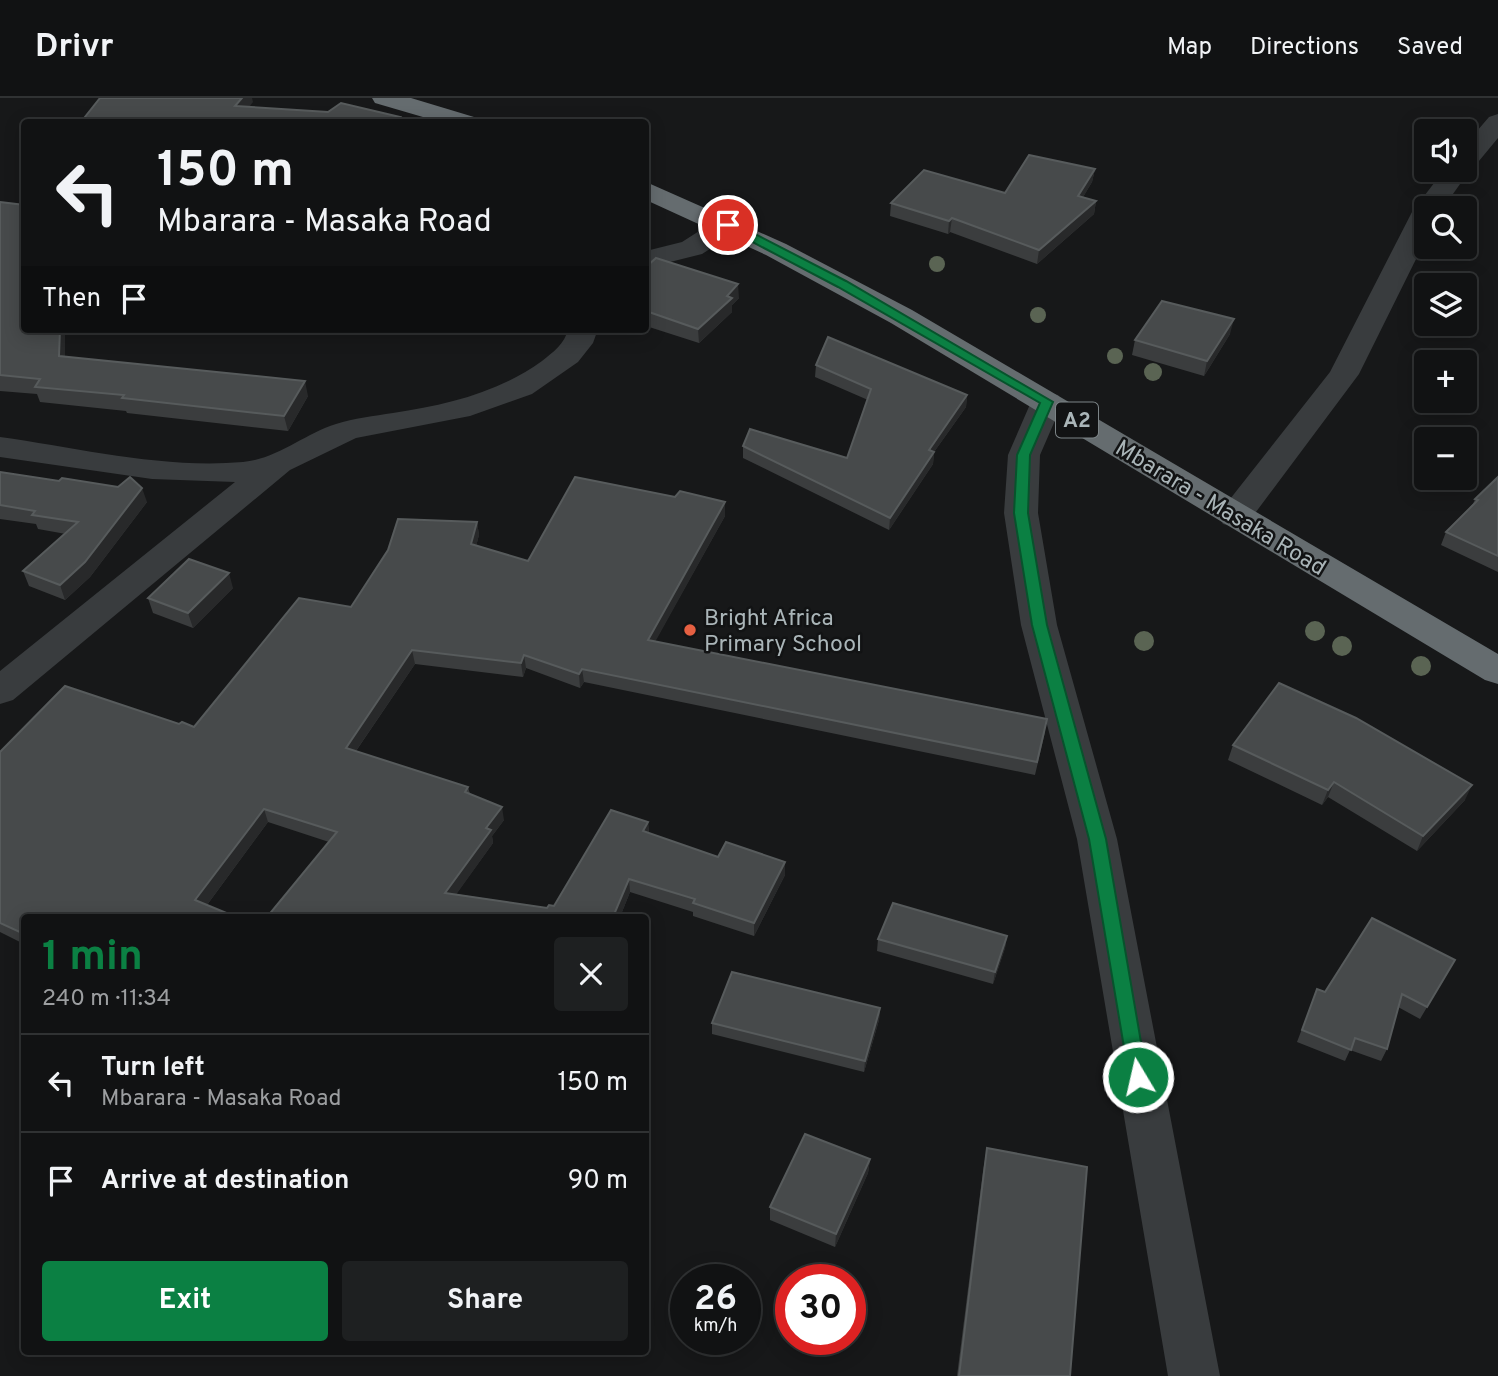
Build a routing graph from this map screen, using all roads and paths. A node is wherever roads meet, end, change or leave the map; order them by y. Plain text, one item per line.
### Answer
1 (384, 98) edge
2 (455, 119) edge
3 (1498, 122) edge
4 (1477, 147) edge
5 (649, 192) edge
6 (728, 225) junction
7 (1414, 236) edge
8 (649, 259) edge
9 (583, 333) edge
10 (1047, 402) junction
11 (0, 447) edge
12 (281, 462) junction
13 (1235, 516) junction
14 (1498, 671) edge
15 (0, 691) edge
16 (1194, 1376) edge

1 - 2 highway
3 - 4 street
5 - 6 highway, Mbarara - Masaka Road / A2
6 - 8 street
6 - 10 highway, Mbarara - Masaka Road / A2
7 - 13 street
9 - 12 street
10 - 13 highway, Mbarara - Masaka Road / A2
10 - 16 street
11 - 12 street
12 - 15 street
13 - 14 highway, Mbarara - Masaka Road / A2

